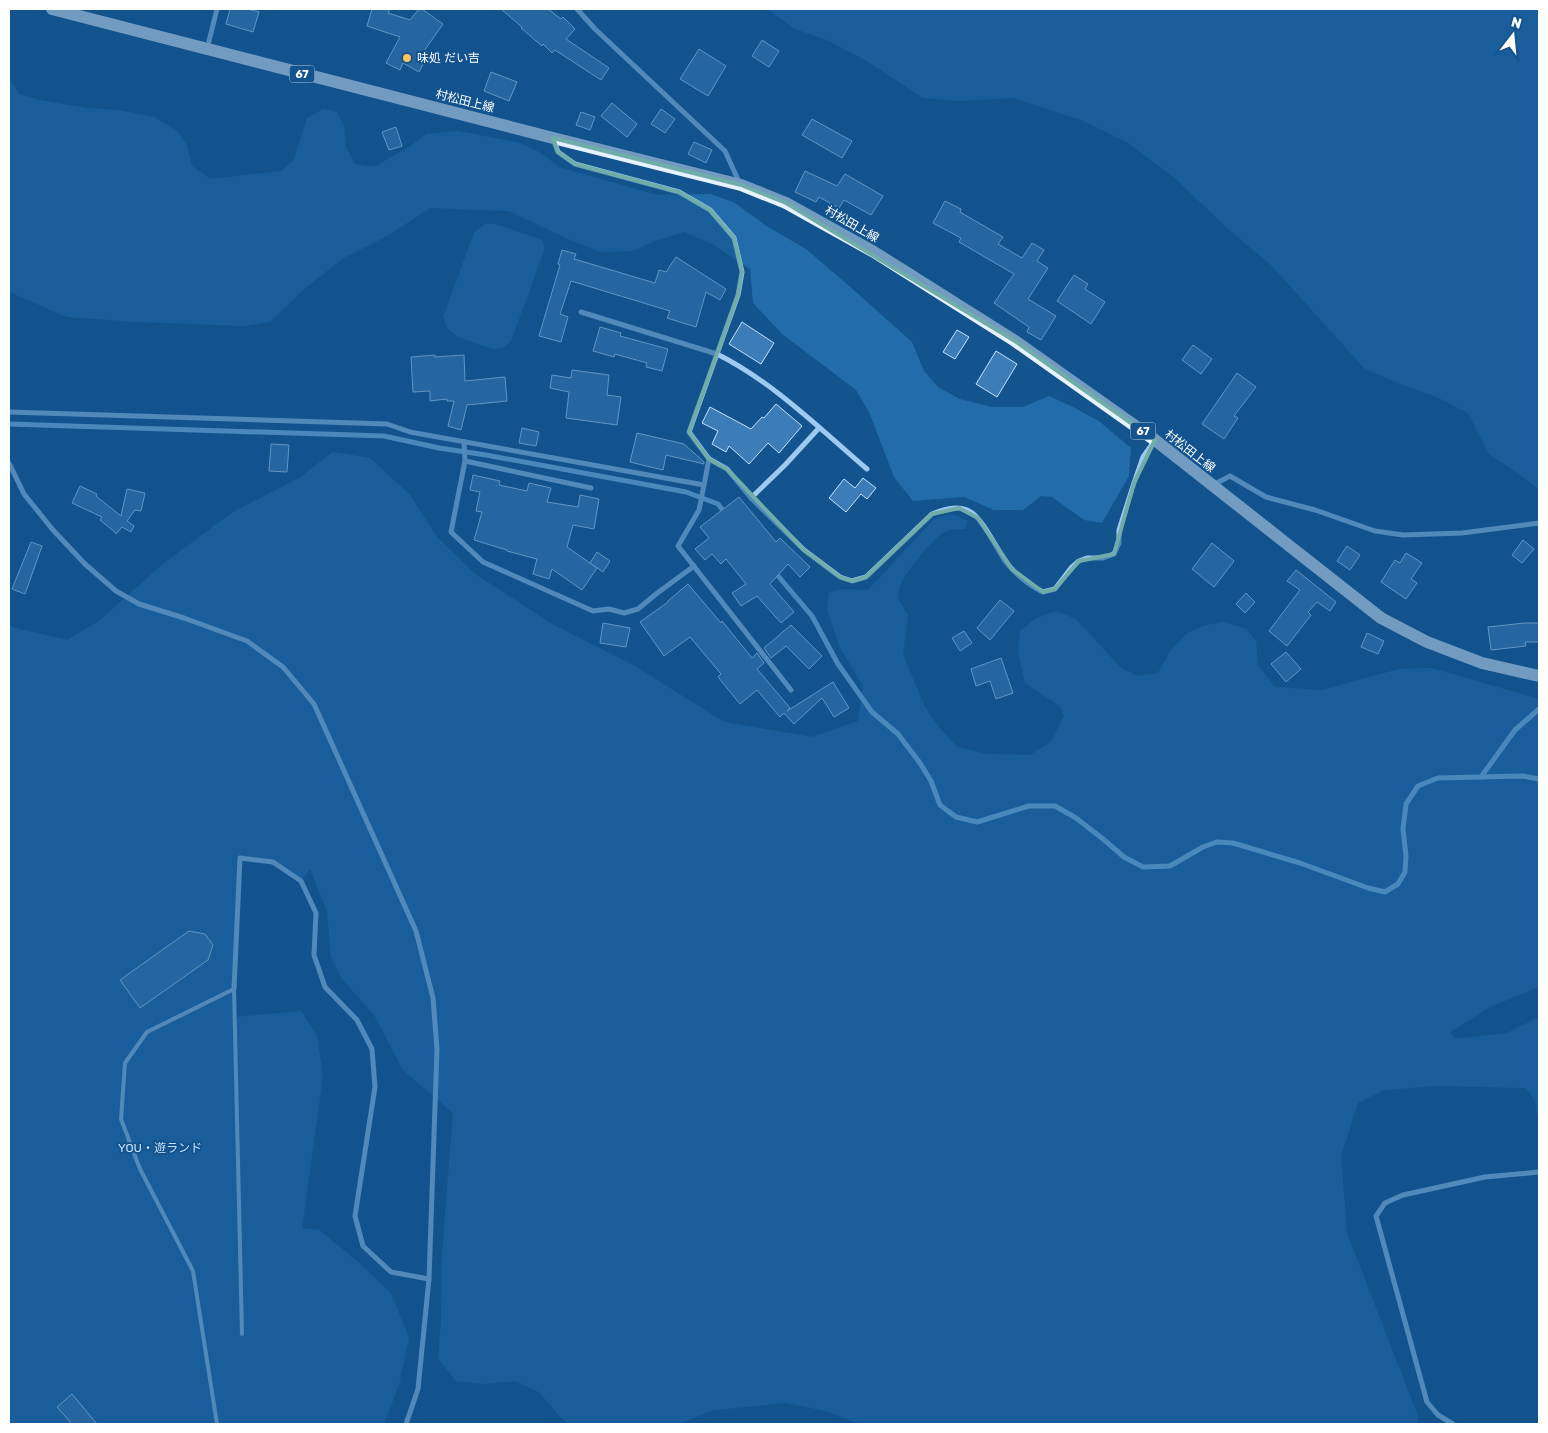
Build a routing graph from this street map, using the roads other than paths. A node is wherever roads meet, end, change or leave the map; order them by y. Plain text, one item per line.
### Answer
1 (52, 9) edge
2 (217, 9) edge
3 (576, 9) edge
4 (207, 49) junction
5 (553, 138) junction
6 (741, 185) junction
7 (581, 312) dead end
8 (717, 354) junction
9 (9, 412) edge
10 (819, 428) junction
11 (1155, 440) junction
12 (464, 442) junction
13 (710, 459) junction
14 (465, 462) junction
15 (9, 464) edge
16 (867, 469) dead end
17 (704, 485) junction
18 (1213, 486) junction
19 (591, 488) dead end
20 (751, 498) junction
21 (1539, 523) edge
22 (694, 566) junction
23 (1539, 676) edge
24 (791, 690) dead end
25 (234, 989) junction
26 (1539, 1172) edge
27 (429, 1279) junction
28 (242, 1334) dead end
29 (217, 1424) edge
30 (406, 1424) edge
31 (1453, 1424) edge

1 - 4 main road, 村松田上線 / 67
2 - 4 street
3 - 6 street
4 - 5 main road, 村松田上線 / 67
5 - 6 main road, 村松田上線 / 67
5 - 8 street
6 - 11 main road, 村松田上線 / 67
7 - 8 street
8 - 10 street
8 - 13 street
9 - 12 street
10 - 16 street
10 - 20 street
11 - 18 main road, 村松田上線 / 67
11 - 20 street
12 - 14 street
12 - 17 street
13 - 17 street
13 - 20 street
14 - 19 street
14 - 22 street
15 - 27 street
17 - 22 street
18 - 21 street
18 - 23 main road, 村松田上線 / 67
22 - 24 street
25 - 27 street
25 - 28 lane
25 - 29 lane
26 - 31 street
27 - 30 street

